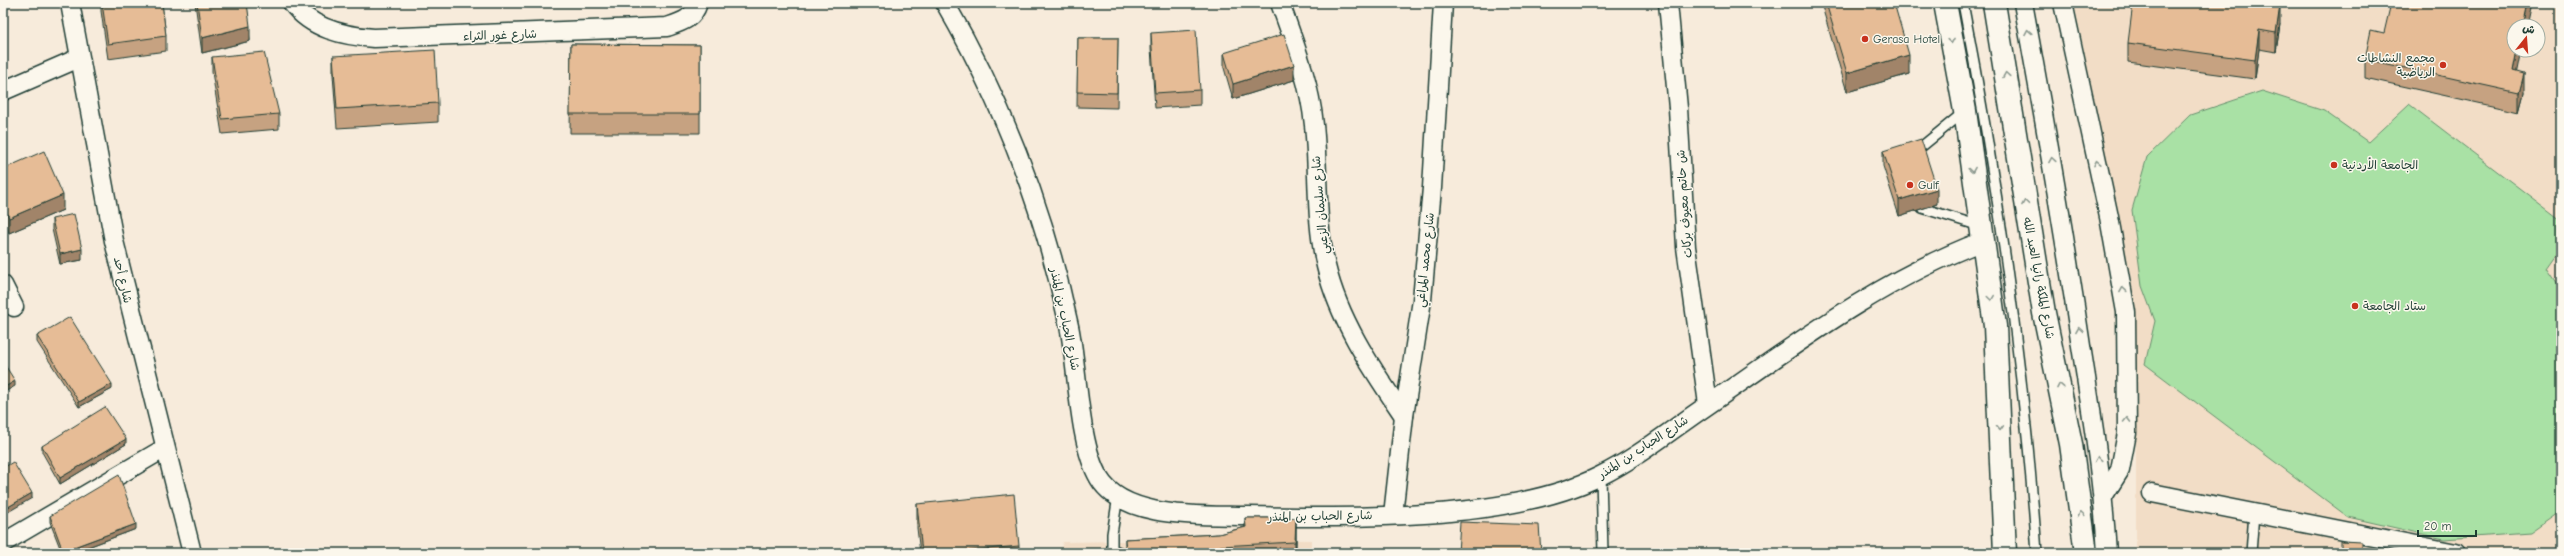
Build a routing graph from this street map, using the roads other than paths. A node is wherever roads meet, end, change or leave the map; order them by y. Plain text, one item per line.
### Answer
1 (70, 3) edge
2 (292, 3) edge
3 (698, 3) edge
4 (945, 3) edge
5 (1280, 3) edge
6 (1443, 3) edge
7 (1668, 3) edge
8 (1945, 3) edge
9 (1963, 3) edge
10 (1994, 3) edge
11 (2023, 3) edge
12 (2063, 3) edge
13 (79, 58) junction
14 (3, 91) edge
15 (1965, 112) junction
16 (1907, 158) edge
17 (1922, 208) edge
18 (1982, 234) junction
19 (3, 285) edge
20 (14, 307) dead end
21 (1708, 404) junction
22 (1404, 416) junction
23 (165, 448) junction
24 (1601, 476) junction
25 (2152, 493) dead end
26 (2104, 495) junction
27 (1118, 496) junction
28 (2254, 513) junction
29 (1393, 515) junction
30 (3, 543) edge
31 (1110, 551) edge
32 (192, 553) edge
33 (1122, 553) edge
34 (1603, 553) edge
35 (2005, 553) edge
36 (2036, 553) edge
37 (2086, 553) edge
38 (2108, 553) edge
39 (2251, 553) edge
40 (2456, 553) edge

1 - 13 street, شارع أحد
2 - 3 street, شارع غور الثراء
4 - 27 street, شارع الحباب بن المنذر
5 - 22 street, شارع سليمان الزعبي
6 - 22 street, شارع محمد المراغي
7 - 21 street, ش حاتم معيوف بركات
8 -> 15 main road
9 - 36 lane
37 -> 10 main road, شارع الملكة رانيا العبد الله
26 -> 11 street
26 -> 12 street
13 - 14 street
13 - 23 street, شارع أحد
15 - 16 lane
15 -> 18 main road
17 - 18 lane
18 - 21 street, شارع الحباب بن المنذر
18 -> 35 main road
19 - 20 street
21 - 24 street, شارع الحباب بن المنذر
22 - 29 street, شارع محمد المراغي
23 - 30 street
23 - 32 street, شارع أحد
24 - 29 street, شارع الحباب بن المنذر
24 - 34 lane
25 - 28 street
26 - 38 street
27 - 29 street, شارع الحباب بن المنذر
27 - 31 lane
28 - 39 lane
28 - 40 street
31 - 33 lane

